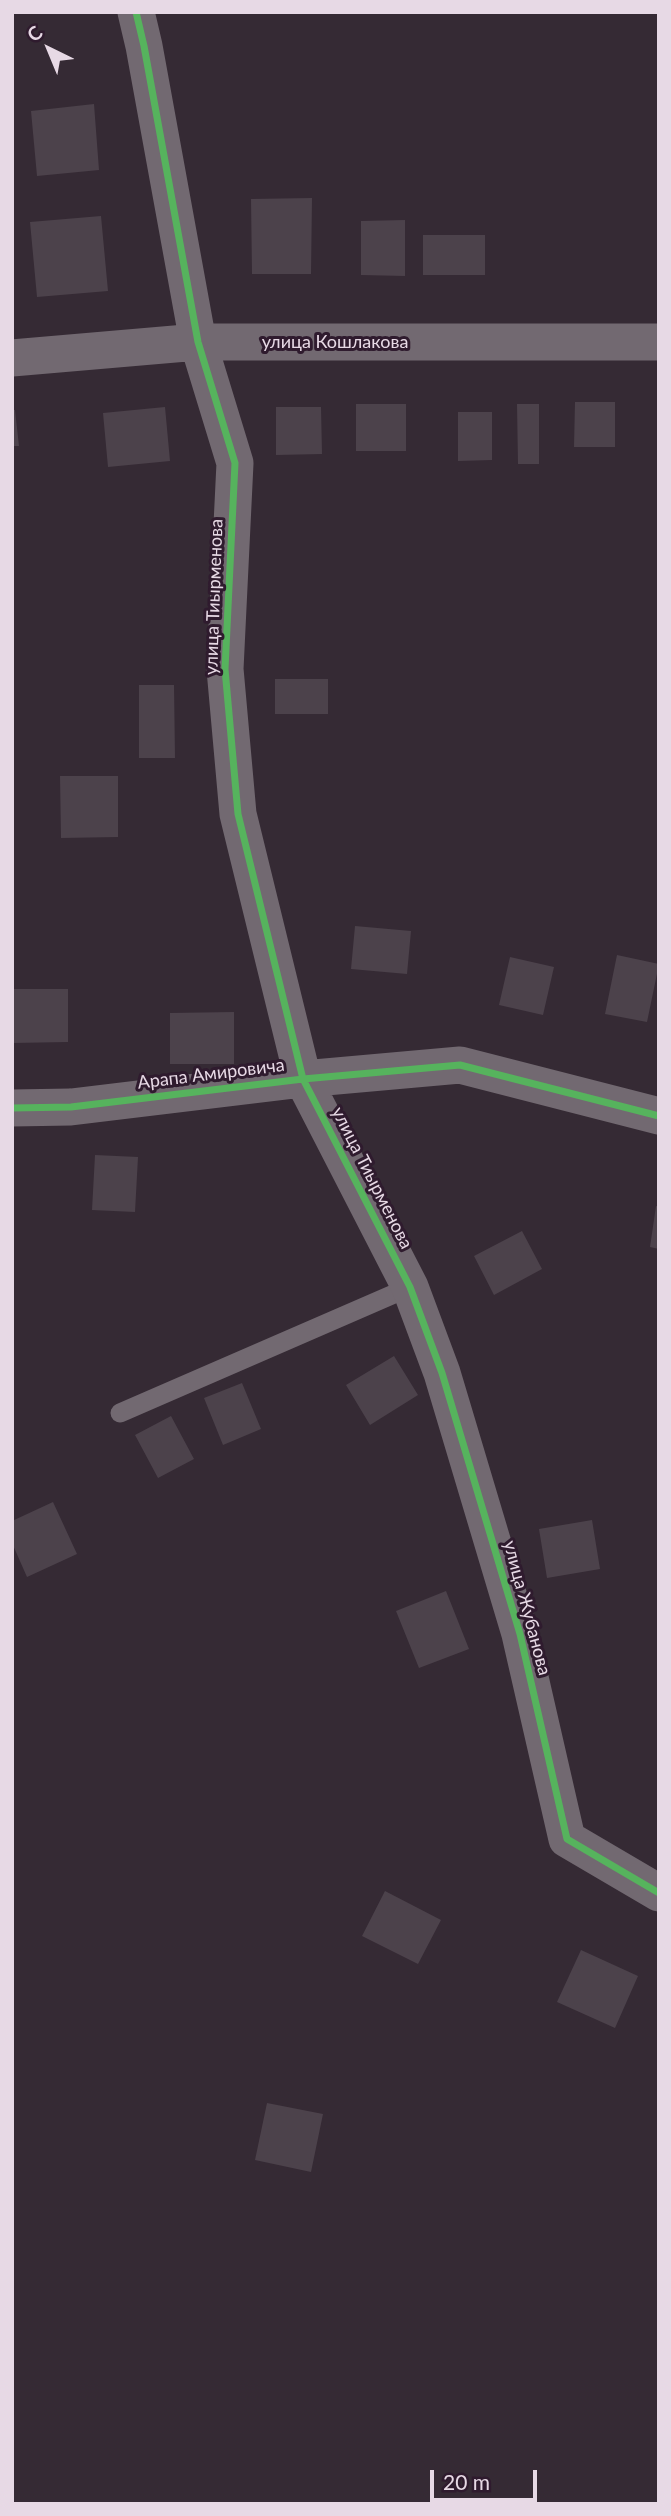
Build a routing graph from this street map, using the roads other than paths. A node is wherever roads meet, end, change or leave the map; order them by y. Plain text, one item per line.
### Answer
1 (136, 12) edge
2 (198, 342) junction
3 (659, 342) edge
4 (12, 358) edge
5 (303, 1079) junction
6 (12, 1108) edge
7 (659, 1116) edge
8 (410, 1287) junction
9 (120, 1413) dead end
10 (659, 1893) edge

1 - 2 street, улица Тиырменова
2 - 3 street, улица Кошлакова
2 - 4 street, улица Кошлакова
2 - 5 street, улица Тиырменова
5 - 6 street, Арапа Амировича
5 - 7 street, Арапа Амировича
5 - 8 street, улица Тиырменова
8 - 9 lane
8 - 10 street, улица Жубанова

